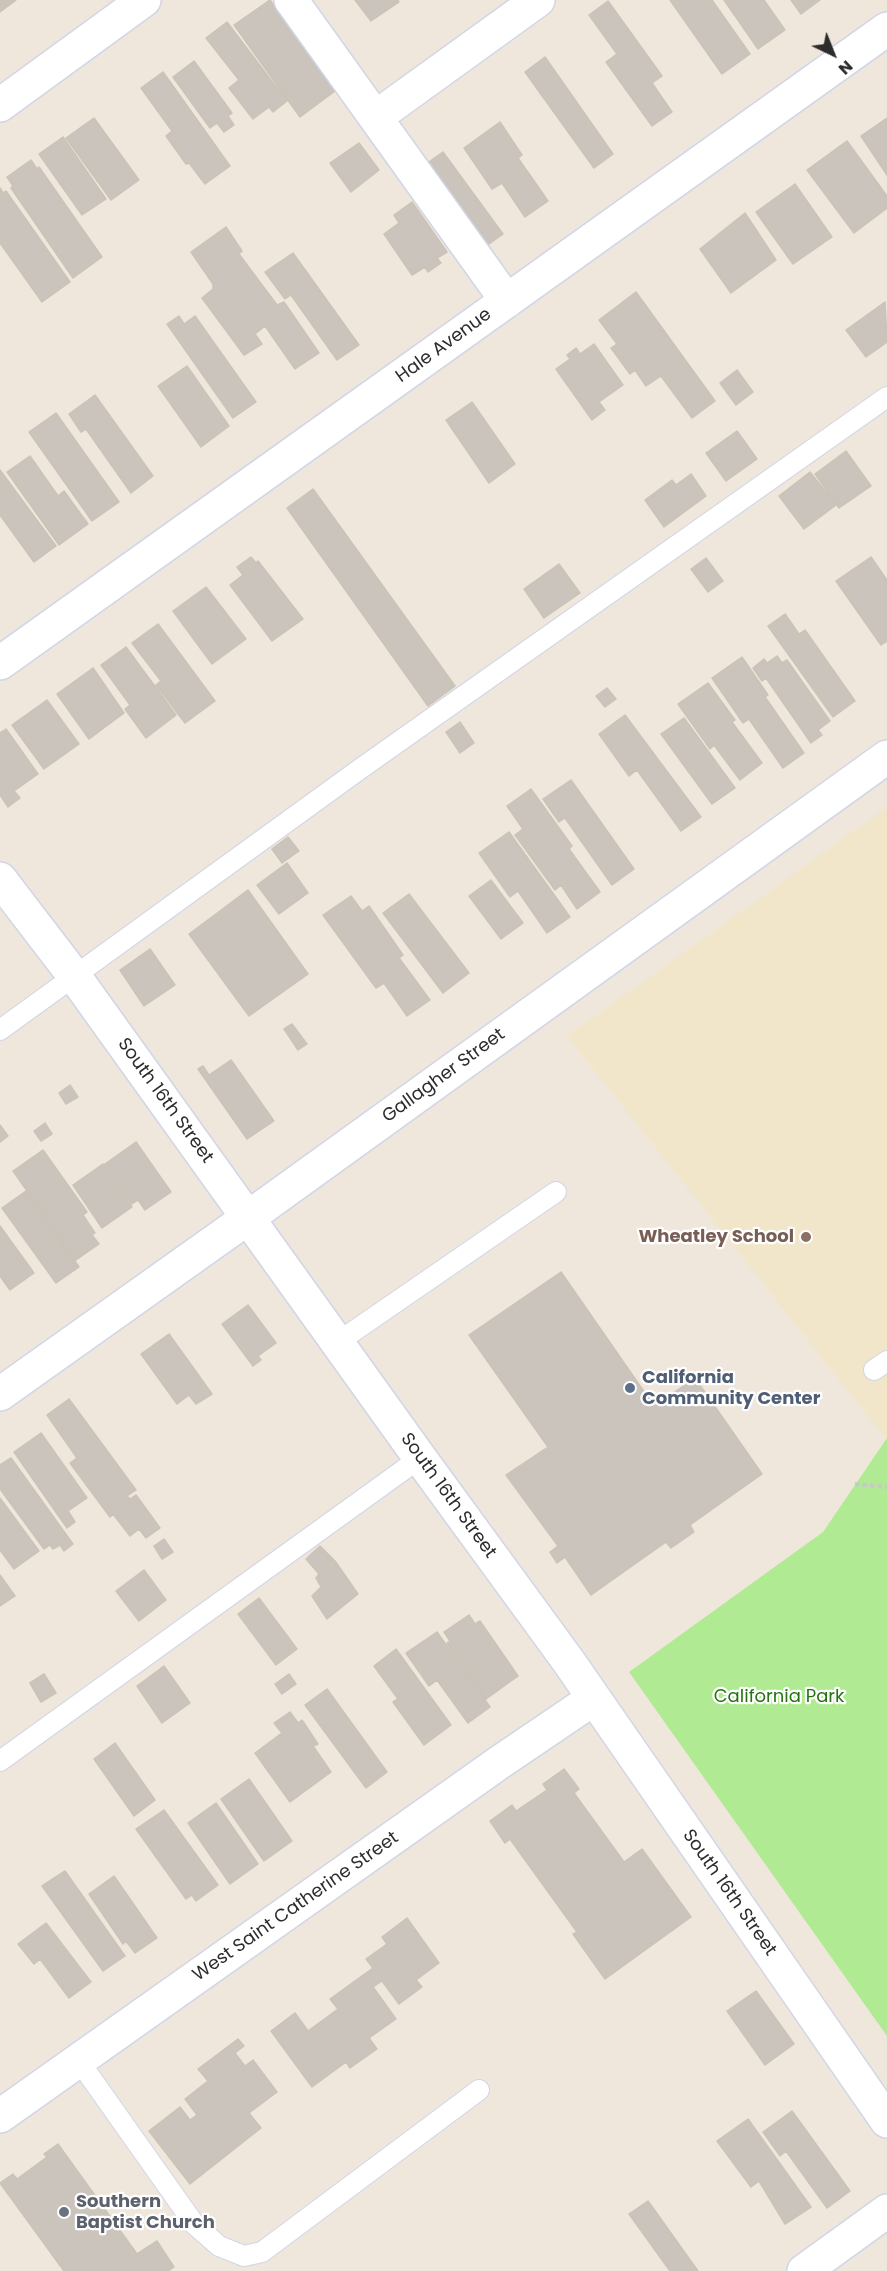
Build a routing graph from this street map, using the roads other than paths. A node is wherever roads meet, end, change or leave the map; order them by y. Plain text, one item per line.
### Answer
1 (144, 0) edge
2 (291, 0) edge
3 (538, 0) edge
4 (887, 29) edge
5 (0, 105) edge
6 (376, 117) junction
7 (507, 301) junction
8 (887, 397) edge
9 (0, 663) edge
10 (887, 758) edge
11 (0, 879) edge
12 (75, 977) junction
13 (0, 1030) edge
14 (556, 1192) dead end
15 (249, 1217) junction
16 (338, 1342) junction
17 (0, 1394) edge
18 (420, 1458) junction
19 (593, 1699) junction
20 (0, 1761) edge
21 (79, 2061) junction
22 (479, 2090) dead end
23 (0, 2116) edge
24 (887, 2121) edge
25 (887, 2211) edge
26 (804, 2271) edge

1 - 5 street
2 - 6 street
3 - 6 street
4 - 7 street, Hale Avenue
6 - 7 street
7 - 9 street, Hale Avenue
8 - 12 lane
10 - 15 street, Gallagher Street
11 - 12 street, South 16th Street
12 - 13 lane
12 - 15 street, South 16th Street
14 - 16 lane
15 - 16 street, South 16th Street
15 - 17 street, Gallagher Street
16 - 18 street, South 16th Street
18 - 19 street, South 16th Street
18 - 20 lane
19 - 21 street, West Saint Catherine Street
19 - 24 street, South 16th Street
21 - 22 lane
21 - 23 street, West Saint Catherine Street
25 - 26 street

